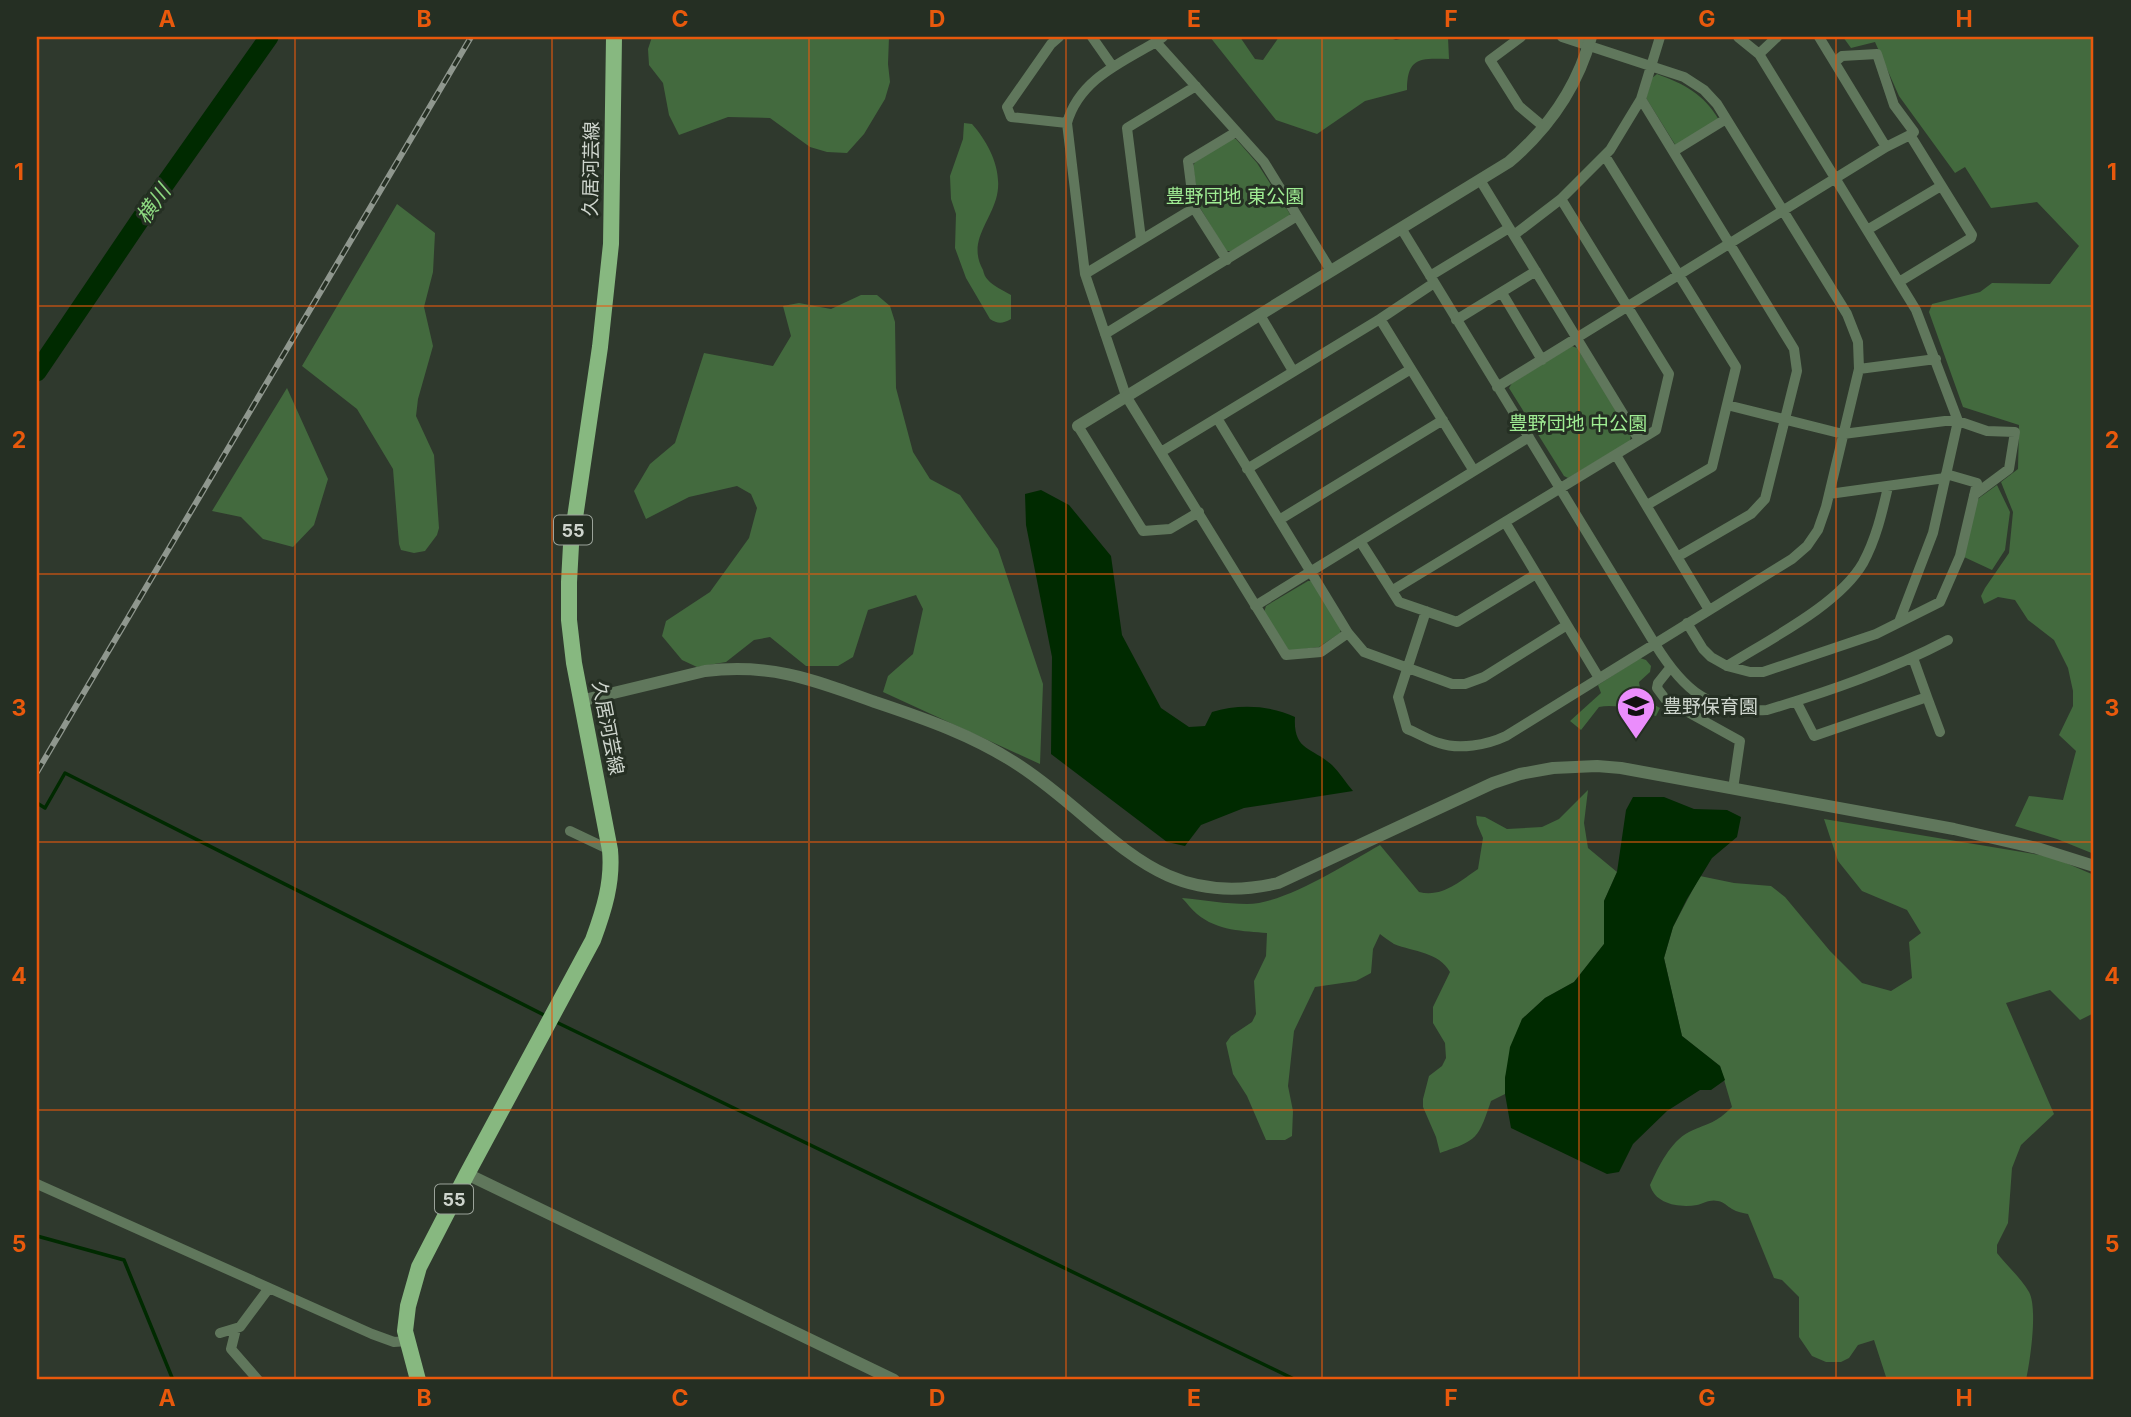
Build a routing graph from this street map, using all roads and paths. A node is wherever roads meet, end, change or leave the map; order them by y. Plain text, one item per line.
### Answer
1 (614, 37) edge
2 (1059, 37) edge
3 (1093, 37) edge
4 (1521, 37) edge
5 (1562, 37) edge
6 (1660, 37) edge
7 (1738, 37) edge
8 (1777, 37) edge
9 (1819, 37) edge
10 (1160, 39) edge
11 (1590, 41) edge
12 (1759, 54) junction
13 (1835, 62) junction
14 (1650, 65) junction
15 (1112, 67) junction
16 (1196, 86) junction
17 (1641, 99) junction
18 (1726, 119) junction
19 (1067, 123) junction
20 (1544, 127) junction
21 (1236, 132) junction
22 (1910, 135) junction
23 (1886, 147) junction
24 (1674, 151) junction
25 (1605, 156) junction
26 (1835, 179) junction
27 (1480, 180) junction
28 (1941, 186) junction
29 (1561, 199) junction
30 (1194, 208) junction
31 (1782, 212) junction
32 (1297, 216) junction
33 (1401, 228) junction
34 (1867, 230) junction
35 (1512, 231) junction
36 (1141, 239) junction
37 (1730, 243) junction
38 (1227, 260) junction
39 (1331, 271) junction
40 (1536, 271) junction
41 (1085, 274) junction
42 (1679, 274) junction
43 (1432, 280) junction
44 (1899, 282) junction
45 (1502, 293) junction
46 (1627, 306) junction
47 (1260, 315) junction
48 (1380, 318) junction
49 (1457, 320) junction
50 (1105, 334) junction
51 (1576, 338) junction
52 (1936, 359) junction
53 (1542, 360) junction
54 (1411, 369) junction
55 (1859, 369) junction
56 (1293, 370) junction
57 (1497, 387) junction
58 (1126, 397) junction
59 (1727, 405) junction
60 (1217, 418) junction
61 (1784, 419) junction
62 (1443, 420) junction
63 (1958, 421) junction
64 (1078, 426) joint
65 (1843, 433) junction
66 (1529, 437) junction
67 (1639, 440) junction
68 (1161, 452) junction
69 (1616, 455) junction
70 (1247, 469) junction
71 (1474, 471) junction
72 (1946, 476) junction
73 (1888, 487) junction
74 (1560, 489) junction
75 (1829, 494) junction
76 (1974, 495) junction
77 (1647, 505) junction
78 (1199, 512) junction
79 (1279, 520) junction
80 (1505, 523) junction
81 (1360, 541) junction
82 (1677, 557) junction
83 (1311, 571) junction
84 (1536, 574) junction
85 (1393, 590) junction
86 (1255, 606) junction
87 (1709, 610) junction
88 (1426, 611) junction
89 (1899, 622) junction
90 (1687, 623) junction
91 (1567, 625) junction
92 (1348, 633) junction
93 (1948, 640) dead end
94 (1655, 644) junction
95 (1913, 659) junction
96 (1727, 666) junction
97 (1407, 668) junction
98 (1670, 668) junction
99 (1599, 678) junction
100 (1927, 697) junction
101 (580, 701) junction
102 (1796, 701) junction
103 (1940, 732) dead end
104 (1733, 789) junction
105 (570, 831) dead end
106 (610, 850) junction
107 (2094, 866) edge
108 (467, 1174) junction
109 (37, 1184) edge
110 (269, 1289) junction
111 (236, 1329) junction
112 (220, 1333) dead end
113 (407, 1341) junction
114 (258, 1380) edge
115 (418, 1380) edge
116 (894, 1380) edge

1 - 101 main road, 久居河芸線 / 55
2 - 19 street
3 - 15 street
4 - 20 street
5 - 11 street
6 - 14 street
7 - 12 street
8 - 12 street
9 - 13 street
10 - 15 street
10 - 16 street
11 - 14 street
11 - 20 street
12 - 26 street
13 - 22 street
13 - 23 street
14 - 17 street
14 - 18 street
15 - 19 street
16 - 21 street
16 - 36 street
17 - 24 street
17 - 25 street
18 - 24 street
18 - 31 street
19 - 41 street
20 - 27 street
21 - 30 street
21 - 32 street
22 - 23 street
22 - 28 street
23 - 26 street
24 - 37 street
25 - 29 street
25 - 42 street
26 - 31 street
26 - 34 street
27 - 33 street
27 - 35 street
28 - 34 street
28 - 44 street
29 - 35 street
29 - 46 street
30 - 36 street
30 - 38 street
31 - 37 street
31 - 55 street
32 - 38 street
32 - 39 street
33 - 39 street
33 - 43 street
34 - 44 street
35 - 40 street
35 - 43 street
36 - 41 street
37 - 42 street
37 - 61 street
38 - 50 street
39 - 47 street
40 - 45 street
40 - 51 street
41 - 50 street
42 - 46 street
42 - 59 street
43 - 48 street
43 - 49 street
44 - 52 street
45 - 49 street
45 - 53 street
46 - 51 street
46 - 67 street
47 - 56 street
47 - 58 street
48 - 54 street
48 - 56 street
49 - 57 street
50 - 58 street
51 - 53 street
51 - 67 street
52 - 55 street
52 - 63 street
53 - 57 street
54 - 62 street
54 - 70 street
55 - 65 street
56 - 60 street
57 - 66 street
58 - 64 street
58 - 68 street
59 - 61 street
59 - 77 street
60 - 68 street
60 - 70 street
61 - 65 street
61 - 82 street
62 - 71 street
62 - 79 street
63 - 65 street
63 - 72 street
63 - 76 street
64 - 78 street
65 - 75 street
66 - 71 street
66 - 74 street
67 - 69 street
68 - 78 street
69 - 74 street
69 - 77 street
70 - 79 street
71 - 81 street
72 - 73 street
72 - 76 street
72 - 89 street
73 - 75 street
73 - 96 street
74 - 80 street
74 - 94 street
75 - 87 street
76 - 89 street
77 - 82 street
78 - 86 street
79 - 83 street
80 - 84 street
80 - 85 street
81 - 83 street
81 - 85 street
82 - 87 street
83 - 86 street
83 - 92 street
84 - 88 street
84 - 91 street
85 - 88 street
86 - 92 street
87 - 90 street
88 - 97 street
89 - 96 street
90 - 94 street
90 - 96 street
91 - 97 street
91 - 99 street
92 - 97 street
93 - 95 street
94 - 98 street
94 - 99 street
95 - 100 street
95 - 102 street
97 - 99 street
98 - 102 street
98 - 104 street
100 - 102 street
100 - 103 street
101 - 104 street
101 - 106 main road, 久居河芸線 / 55
104 - 107 street
105 - 106 street
106 - 108 main road, 久居河芸線 / 55
108 - 113 main road, 久居河芸線 / 55
108 - 116 street
109 - 110 street
110 - 111 street
110 - 113 street
111 - 112 street
111 - 114 street
113 - 115 main road, 久居河芸線 / 55

